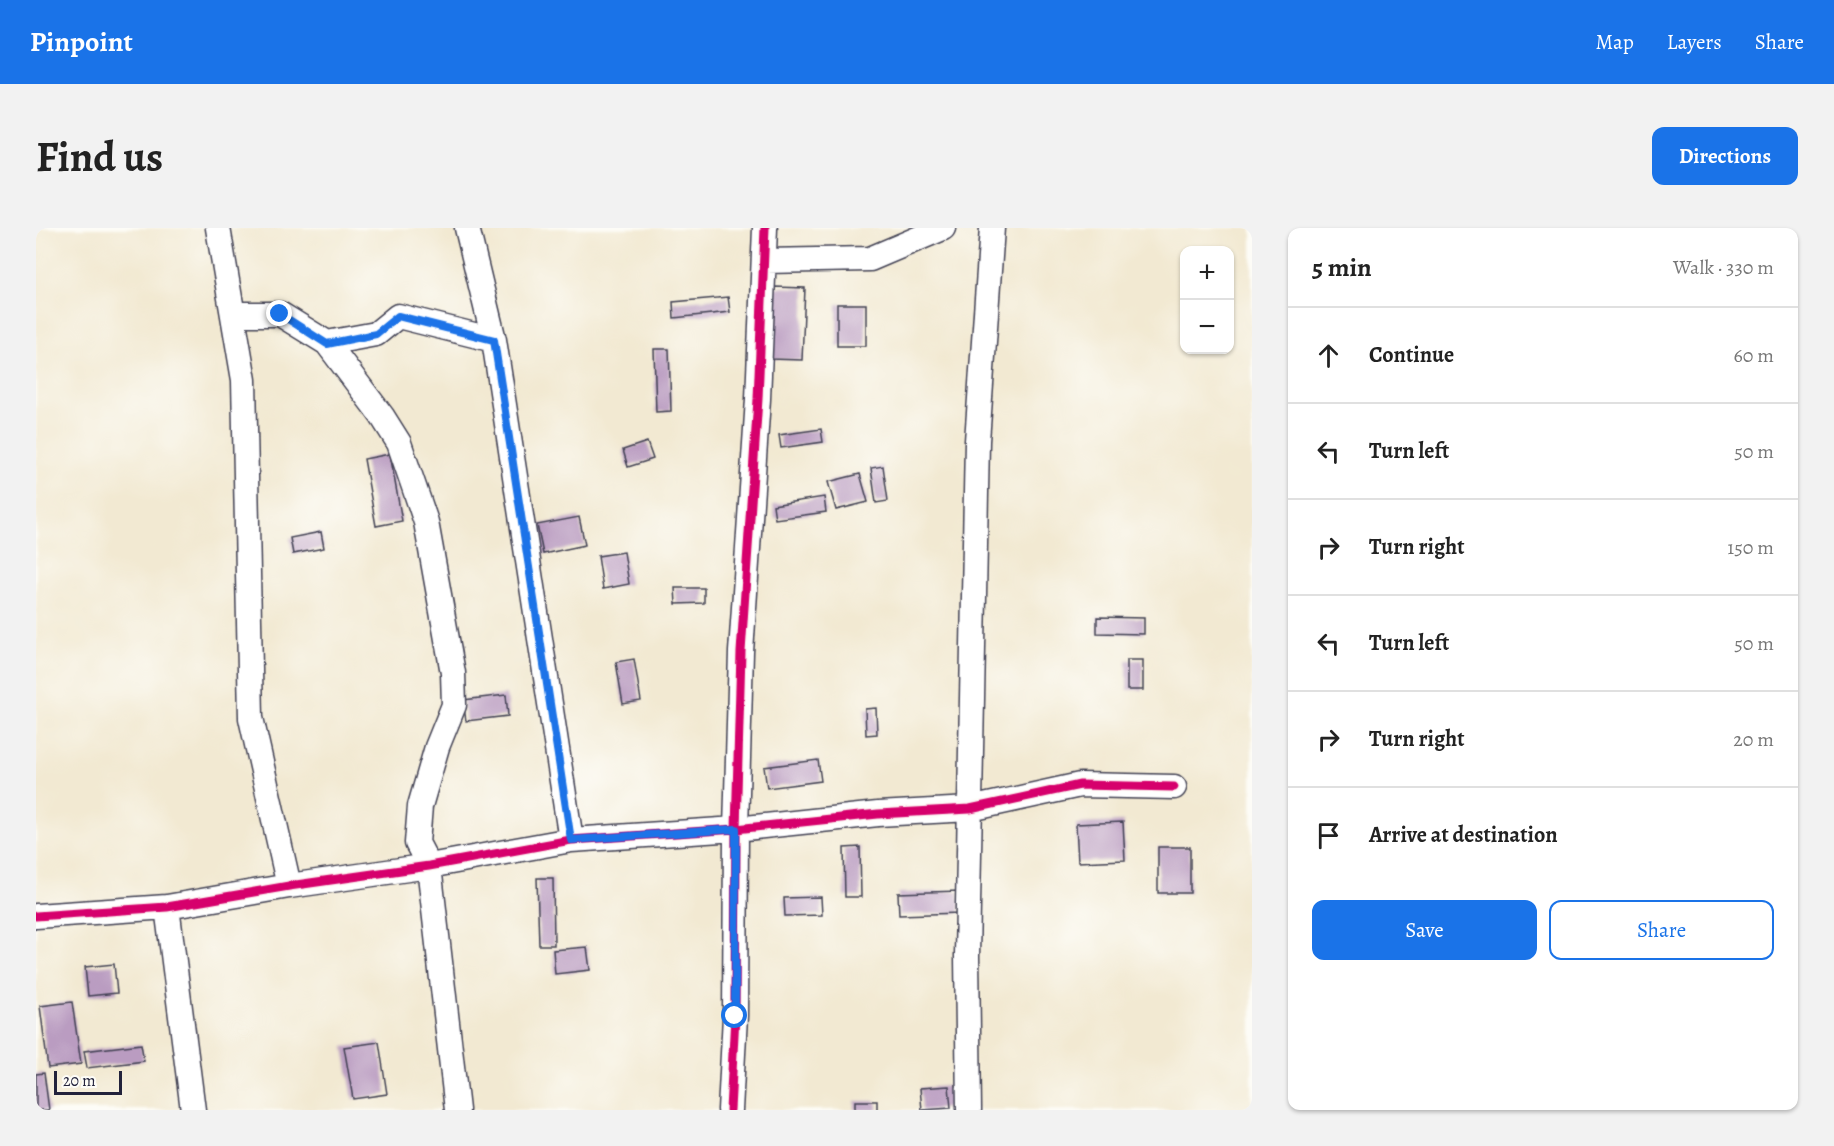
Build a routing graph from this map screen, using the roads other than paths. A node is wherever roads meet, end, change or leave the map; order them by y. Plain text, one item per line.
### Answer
1 (218, 228) edge
2 (467, 228) edge
3 (765, 228) edge
4 (943, 228) edge
5 (992, 228) edge
6 (764, 261) junction
7 (233, 314) junction
8 (494, 340) junction
9 (327, 344) junction
10 (1174, 788) dead end
11 (970, 808) junction
12 (736, 829) junction
13 (571, 840) junction
14 (429, 866) junction
15 (289, 886) junction
16 (167, 907) junction
17 (36, 916) edge
18 (193, 1110) edge
19 (457, 1110) edge
20 (730, 1110) edge
21 (969, 1110) edge

1 - 7 street
2 - 8 street
3 - 6 street
4 - 6 street
5 - 11 street
6 - 12 street
7 - 9 street
7 - 15 street
8 - 9 street
8 - 13 street
9 - 14 street
10 - 11 street
11 - 12 street
11 - 21 street
12 - 13 street
12 - 20 street
13 - 14 street
14 - 15 street
14 - 19 street
15 - 16 street
16 - 17 street
16 - 18 street

